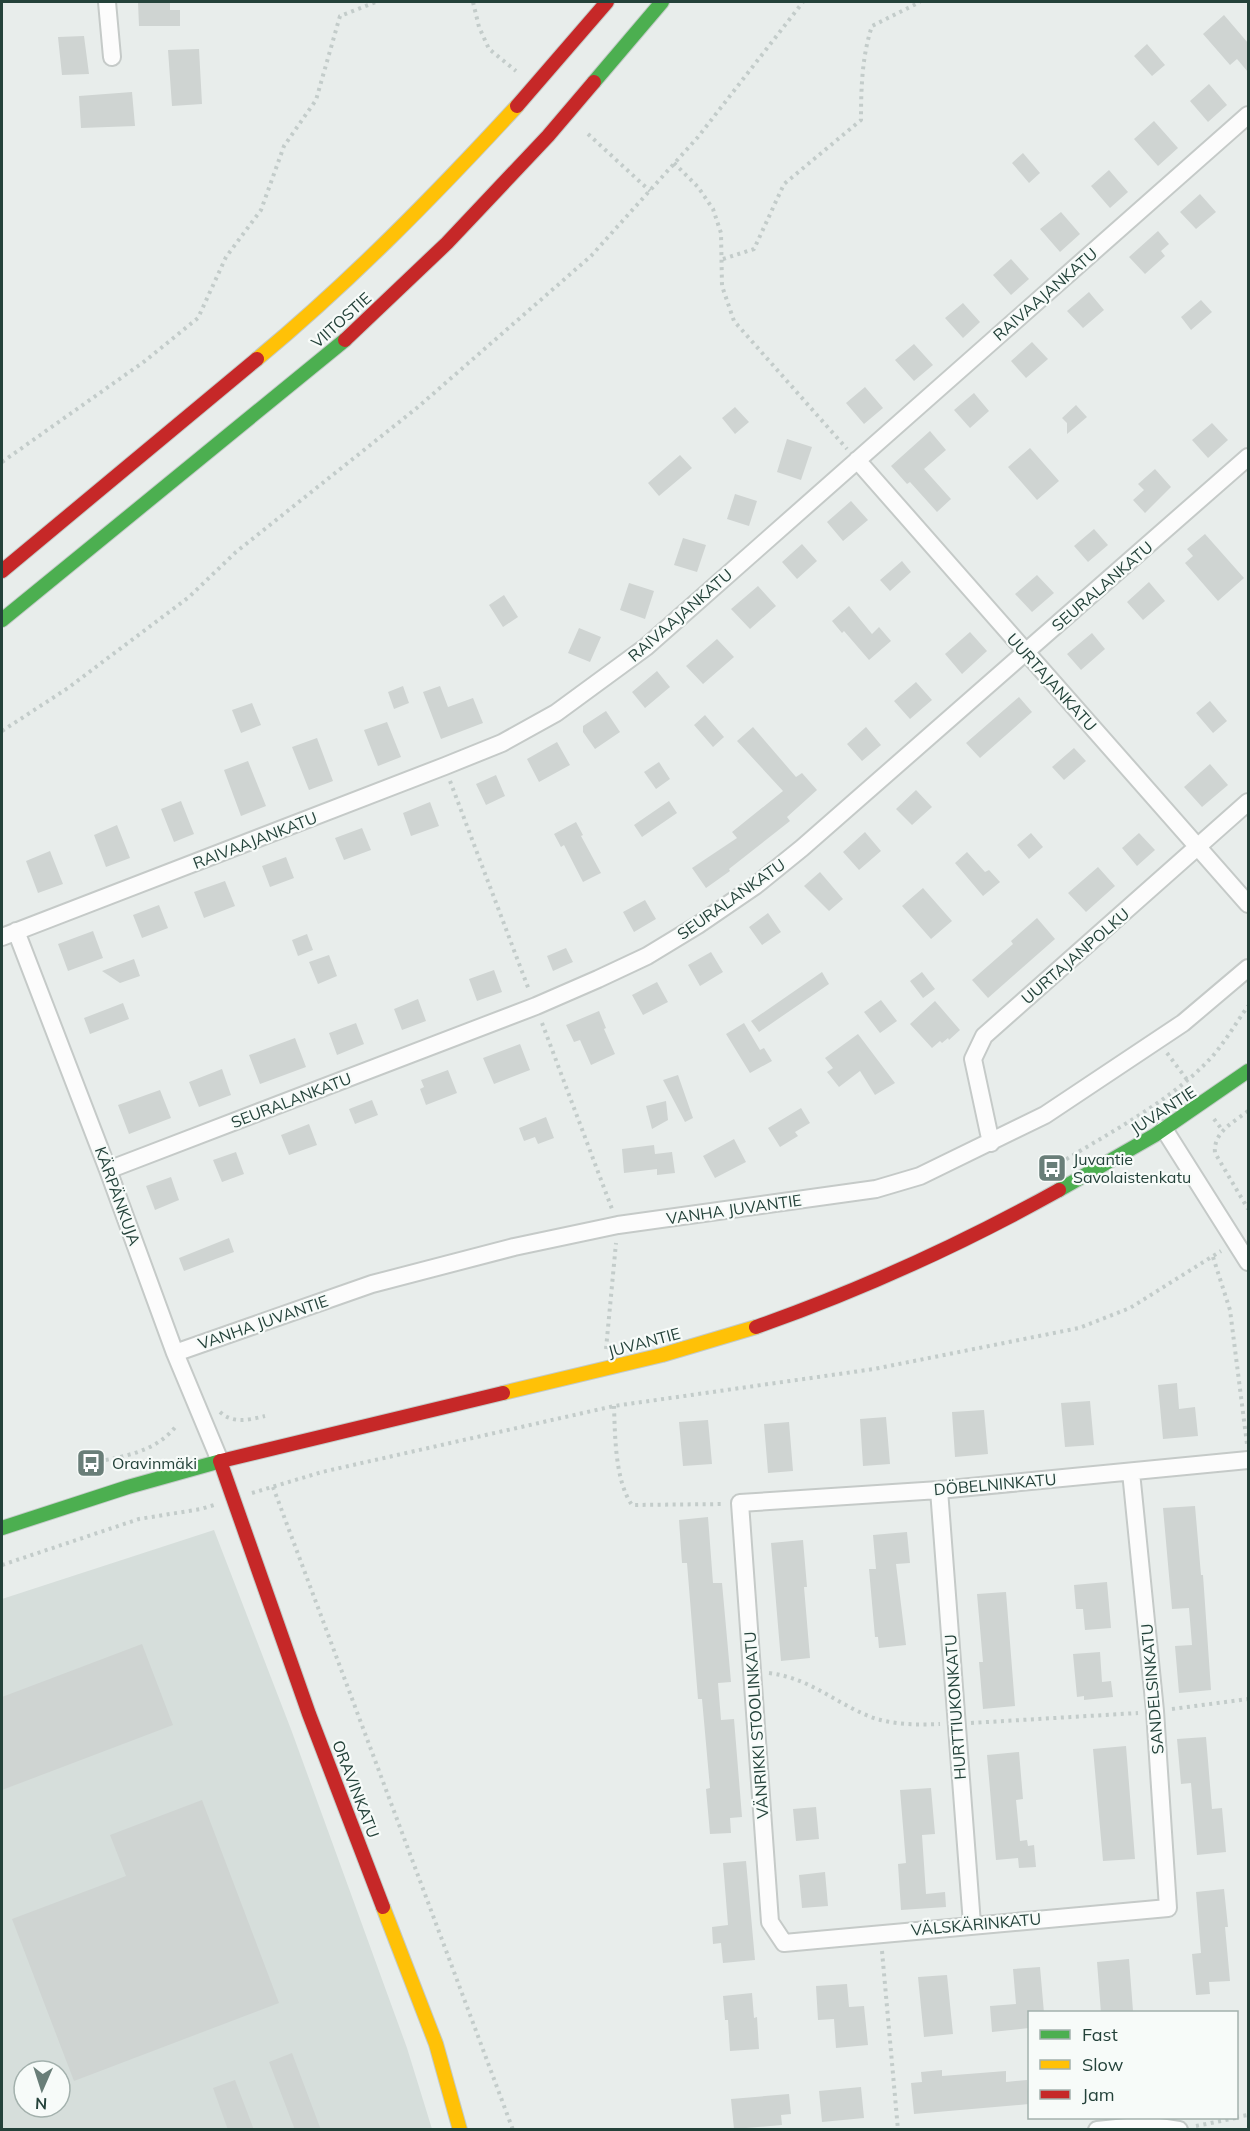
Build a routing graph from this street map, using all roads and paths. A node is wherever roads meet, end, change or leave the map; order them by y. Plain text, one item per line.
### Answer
1 (106, 2) edge
2 (376, 2) edge
3 (473, 2) edge
4 (607, 2) edge
5 (662, 2) edge
6 (803, 2) edge
7 (920, 2) edge
8 (112, 57) dead end
9 (516, 71) dead end
10 (1248, 115) edge
11 (588, 135) dead end
12 (674, 163) junction
13 (650, 191) junction
14 (723, 259) junction
15 (1248, 457) edge
16 (856, 460) junction
17 (2, 462) edge
18 (141, 507) junction
19 (2, 571) edge
20 (25, 619) dead end
21 (2, 620) edge
22 (1026, 653) junction
23 (2, 731) edge
24 (1248, 802) edge
25 (1199, 847) junction
26 (1248, 904) edge
27 (9, 934) edge
28 (1248, 968) edge
29 (1248, 1006) edge
30 (1176, 1065) dead end
31 (1248, 1071) edge
32 (1187, 1080) junction
33 (1248, 1111) edge
34 (1164, 1129) junction
35 (991, 1143) junction
36 (1052, 1168) dead end
37 (108, 1170) junction
38 (1248, 1209) edge
39 (618, 1225) junction
40 (1235, 1241) junction
41 (1213, 1257) junction
42 (1248, 1262) edge
43 (175, 1353) junction
44 (606, 1369) junction
45 (614, 1406) junction
46 (220, 1412) dead end
47 (265, 1416) dead end
48 (177, 1425) dead end
49 (1248, 1453) edge
50 (220, 1461) junction
51 (91, 1464) dead end
52 (1131, 1472) junction
53 (273, 1487) junction
54 (939, 1490) junction
55 (233, 1498) junction
56 (740, 1503) junction
57 (2, 1528) edge
58 (2, 1565) edge
59 (752, 1671) junction
60 (1248, 1699) edge
61 (1155, 1712) junction
62 (957, 1724) junction
63 (1168, 1908) joint
64 (972, 1924) junction
65 (880, 1933) junction
66 (784, 1943) joint
67 (1226, 2119) edge
68 (1179, 2129) edge
69 (460, 2130) edge
70 (513, 2130) edge
71 (898, 2130) edge
72 (1097, 2130) edge

1 - 8 street
2 - 17 path
3 - 9 path
4 - 19 main road, VIITOSTIE
5 - 18 main road, VIITOSTIE
6 - 12 path
7 - 14 path
10 - 16 street, RAIVAAJANKATU
11 - 13 path
12 - 13 path
12 - 14 path
13 - 23 path
14 - 16 path
15 - 22 street, SEURALANKATU
16 - 22 street, UURTAJANKATU
16 - 27 street, RAIVAAJANKATU
18 - 20 main road
18 - 21 main road, VIITOSTIE
22 - 25 street, UURTAJANKATU
22 - 37 street, SEURALANKATU
24 - 25 street, UURTAJANPOLKU
25 - 26 street, UURTAJANKATU
25 - 35 street, UURTAJANPOLKU
27 - 37 street, KÄRPÄNKUJA
28 - 35 street, VANHA JUVANTIE
29 - 32 path
30 - 32 path
31 - 34 main road, JUVANTIE
32 - 36 path
33 - 38 path
34 - 40 street
34 - 44 main road, JUVANTIE
35 - 39 street, VANHA JUVANTIE
37 - 43 street, KÄRPÄNKUJA
39 - 43 street, VANHA JUVANTIE
39 - 44 path
40 - 41 path
40 - 42 street
41 - 45 path
41 - 49 path
43 - 50 street, KÄRPÄNKUJA
44 - 50 main road, JUVANTIE
45 - 53 path
45 - 56 path
46 - 47 path
48 - 51 path
49 - 52 street, DÖBELNINKATU
50 - 55 main road, ORAVINKATU
50 - 57 main road, JUVANTIE
52 - 54 street, DÖBELNINKATU
52 - 61 street, SANDELSINKATU
53 - 55 path
53 - 70 path
54 - 56 street, DÖBELNINKATU
54 - 62 street, HURTTIUKONKATU
55 - 58 path
55 - 69 main road, ORAVINKATU
56 - 59 street, VÄNRIKKI STOOLINKATU
59 - 62 path
59 - 66 street, VÄNRIKKI STOOLINKATU
60 - 61 path
61 - 62 path
61 - 63 street, SANDELSINKATU
62 - 64 street, HURTTIUKONKATU
63 - 64 street, VÄLSKÄRINKATU
64 - 65 street, VÄLSKÄRINKATU
65 - 66 street, VÄLSKÄRINKATU
65 - 71 path
67 - 68 path
68 - 72 street

